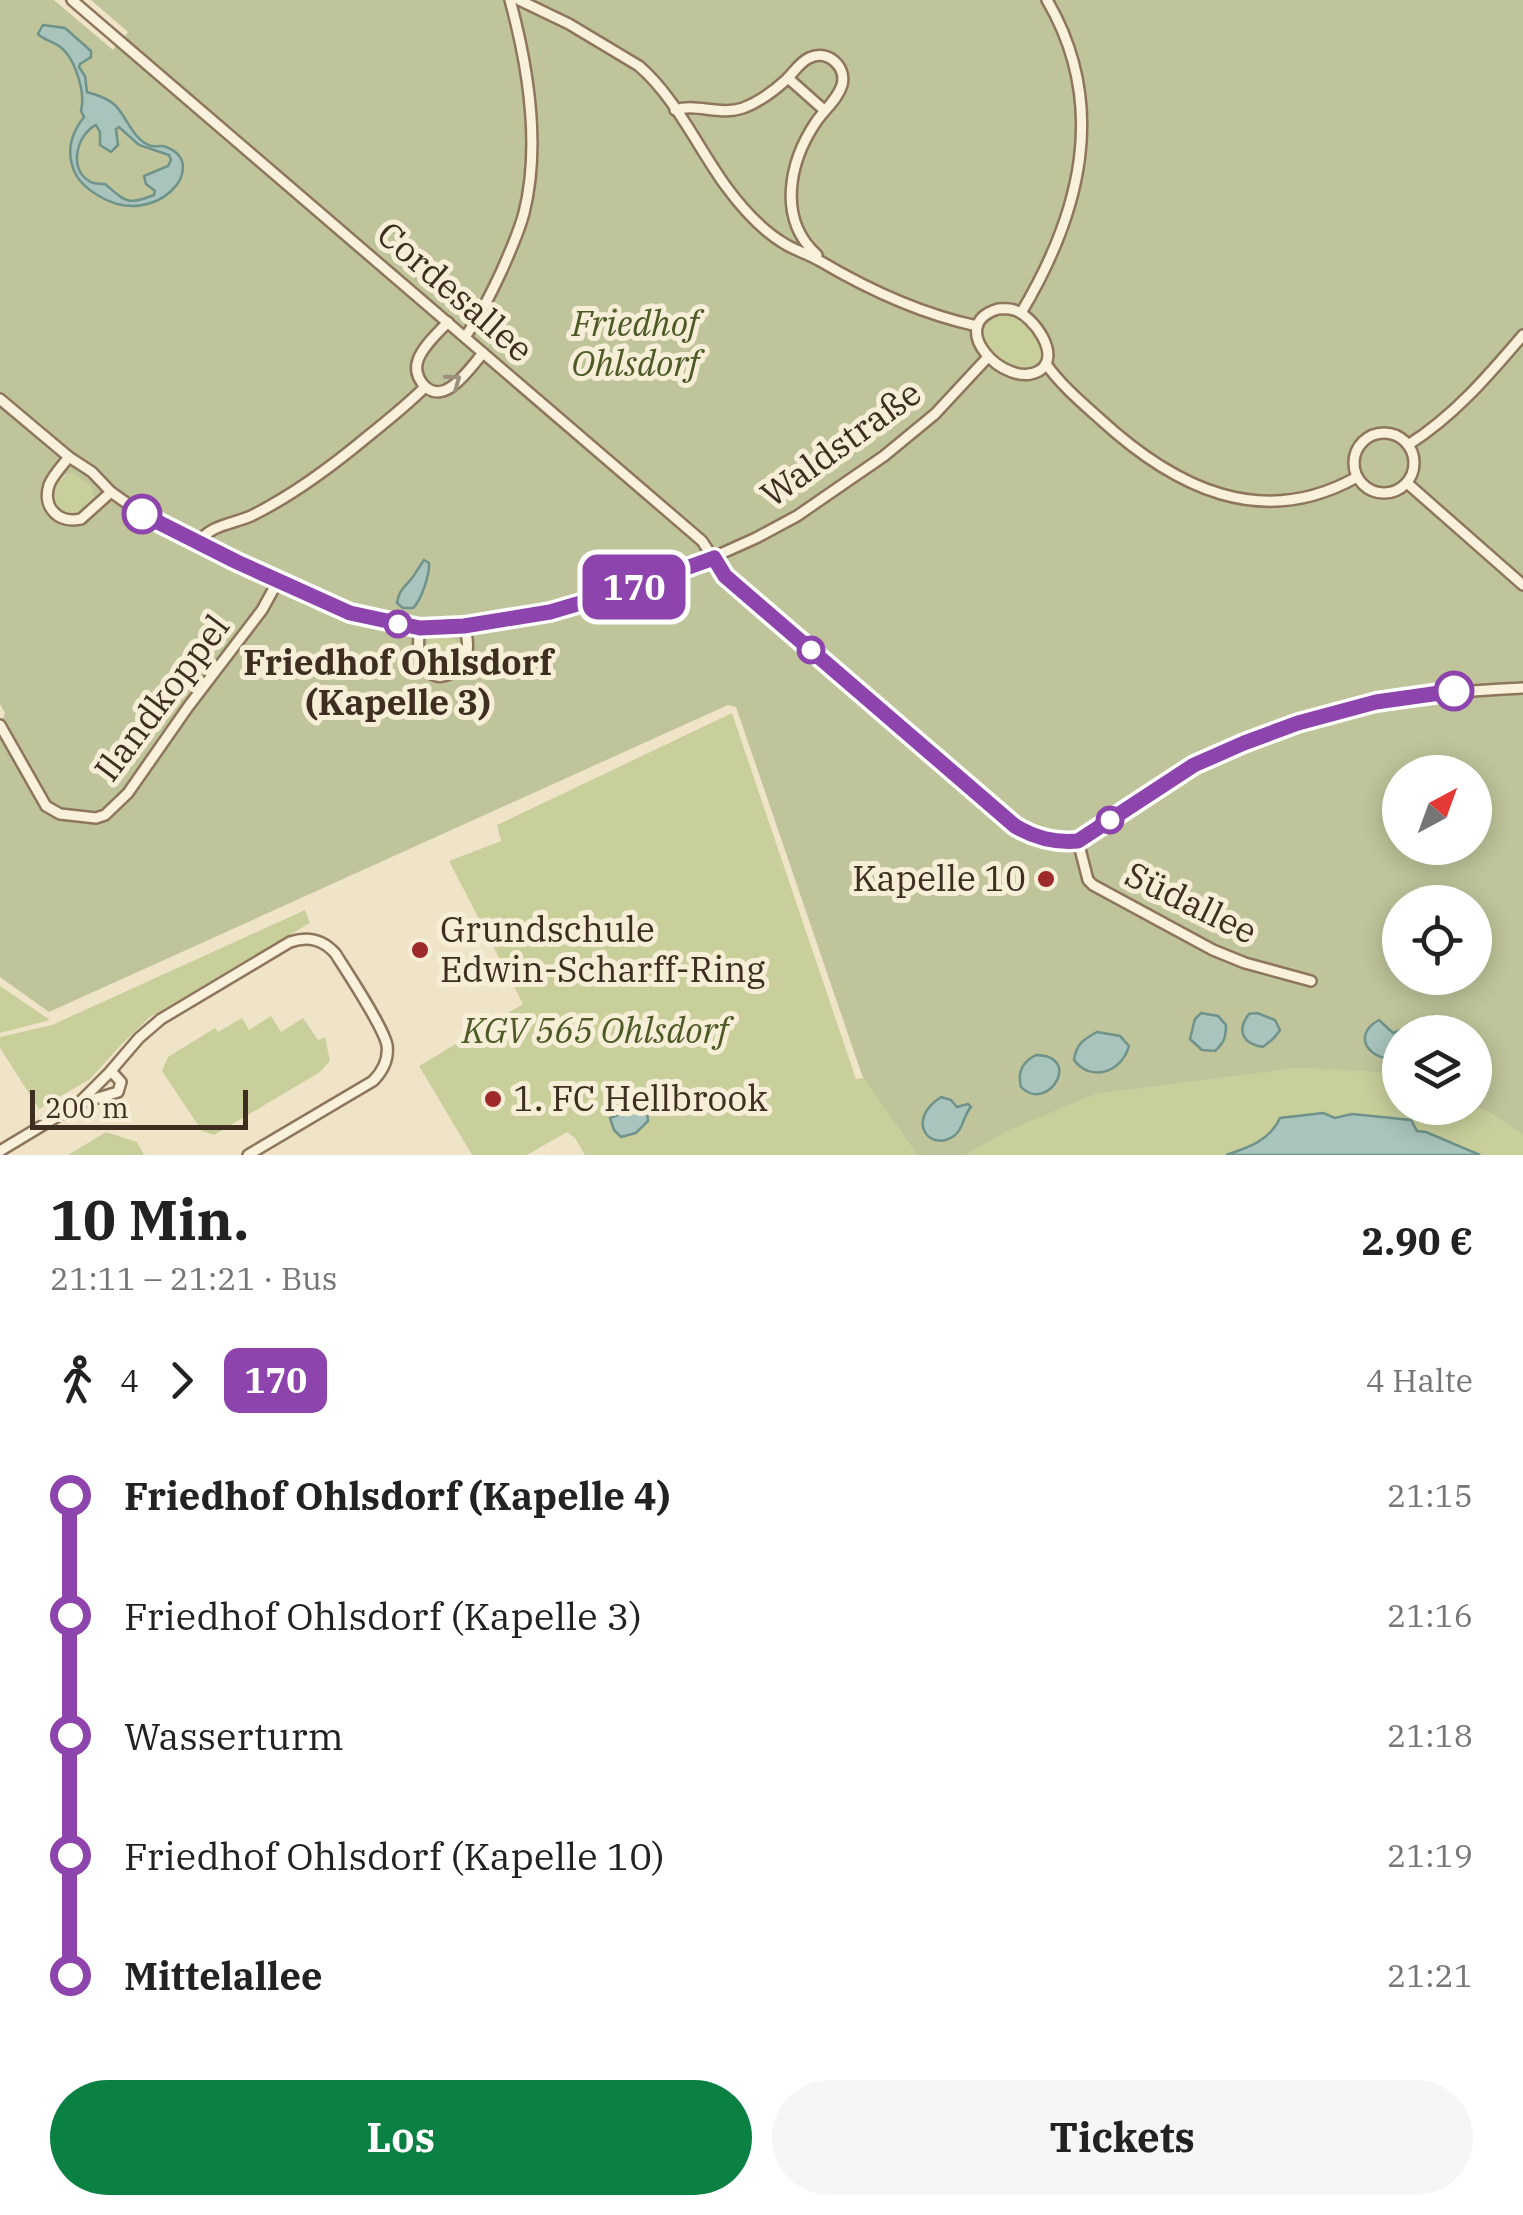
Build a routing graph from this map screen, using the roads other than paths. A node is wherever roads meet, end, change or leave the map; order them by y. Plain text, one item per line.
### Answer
1 (72, 0) edge
2 (510, 0) edge
3 (519, 0) edge
4 (1047, 0) edge
5 (788, 78) junction
6 (675, 110) junction
7 (824, 110) junction
8 (826, 264) junction
9 (1021, 313) junction
10 (448, 322) junction
11 (976, 326) junction
12 (1523, 335) edge
13 (465, 337) junction
14 (483, 353) junction
15 (988, 357) junction
16 (1046, 364) junction
17 (426, 387) junction
18 (0, 399) edge
19 (1408, 445) junction
20 (69, 457) junction
21 (1357, 477) junction
22 (1407, 483) junction
23 (111, 492) junction
24 (200, 542) junction
25 (714, 558) junction
26 (278, 581) junction
27 (1523, 584) edge
28 (464, 626) junction
29 (420, 628) junction
30 (1523, 688) edge
31 (0, 725) edge
32 (1078, 841) junction
33 (1310, 981) dead end
34 (111, 1071) junction
35 (78, 1104) junction
36 (0, 1152) edge
37 (248, 1155) edge

1 - 10 street, Cordesallee
2 - 13 street
3 - 6 street
4 - 9 street
5 - 6 street
5 - 7 street
5 - 7 street
6 - 8 street
7 - 8 street
8 - 11 street
9 - 11 street
9 - 16 street
10 - 13 street, Cordesallee
10 - 17 street
11 - 15 street
12 - 19 street
13 - 14 street, Cordesallee
17 -> 14 street
14 - 25 street, Cordesallee
15 - 16 street
15 - 25 street, Waldstraße
16 - 21 street
17 - 24 street
18 - 20 street
19 - 21 street
19 - 22 street
20 - 23 street
20 - 23 street
21 - 22 street
22 - 27 street
23 - 24 street
24 - 26 street
25 - 28 street, Waldstraße
25 - 32 street, Cordesallee
26 - 29 street
26 - 31 street, Ilandkoppel
28 - 29 street
28 - 29 street
30 - 32 street
32 - 33 street, Südallee
34 - 35 street
34 - 35 street
34 - 37 street
35 - 36 street

